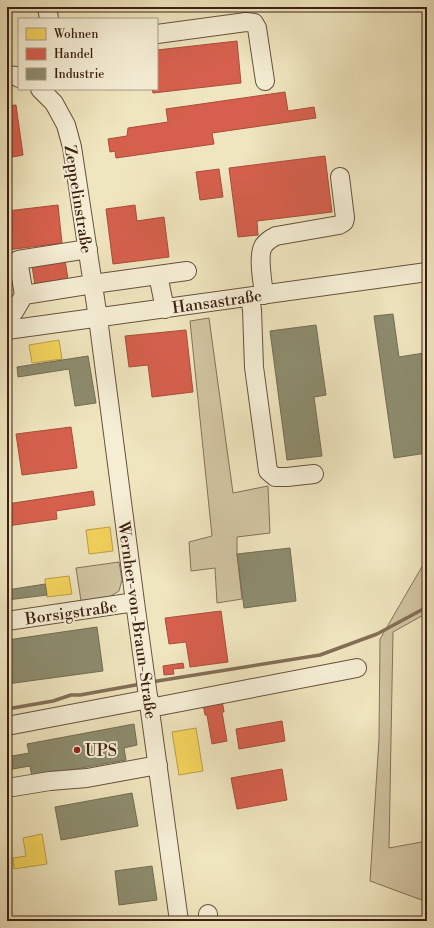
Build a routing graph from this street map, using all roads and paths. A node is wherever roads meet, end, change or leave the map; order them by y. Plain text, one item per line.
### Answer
1 (47, 7) edge
2 (49, 18) edge
3 (158, 34) edge
4 (7, 75) edge
5 (18, 77) edge
6 (264, 81) dead end
7 (41, 90) edge
8 (340, 177) dead end
9 (88, 249) junction
10 (187, 271) dead end
11 (427, 272) edge
12 (158, 275) junction
13 (93, 284) junction
14 (24, 295) junction
15 (257, 296) junction
16 (165, 309) junction
17 (7, 313) edge
18 (98, 318) junction
19 (7, 330) edge
20 (314, 474) dead end
21 (135, 602) junction
22 (7, 621) edge
23 (357, 668) dead end
24 (148, 693) junction
25 (7, 726) edge
26 (158, 765) junction
27 (7, 788) edge
28 (179, 921) edge

1 - 2 street
3 - 6 street
4 - 5 street
7 - 9 street, Zeppelinstraße
8 - 15 street
9 - 13 street, Zeppelinstraße
9 - 14 street
10 - 12 street
11 - 15 street, Hansastraße
12 - 13 street
12 - 16 street
13 - 14 street
13 - 18 street, Zeppelinstraße
14 - 17 street
15 - 16 street, Hansastraße
15 - 20 street
16 - 18 street, Hansastraße
18 - 19 street, Hansastraße
18 - 21 street, Wernher-von-Braun-Straße
21 - 22 street, Borsigstraße
21 - 24 street, Wernher-von-Braun-Straße
23 - 24 street
24 - 25 street
24 - 26 street, Wernher-von-Braun-Straße
26 - 27 street
26 - 28 street, Wernher-von-Braun-Straße

